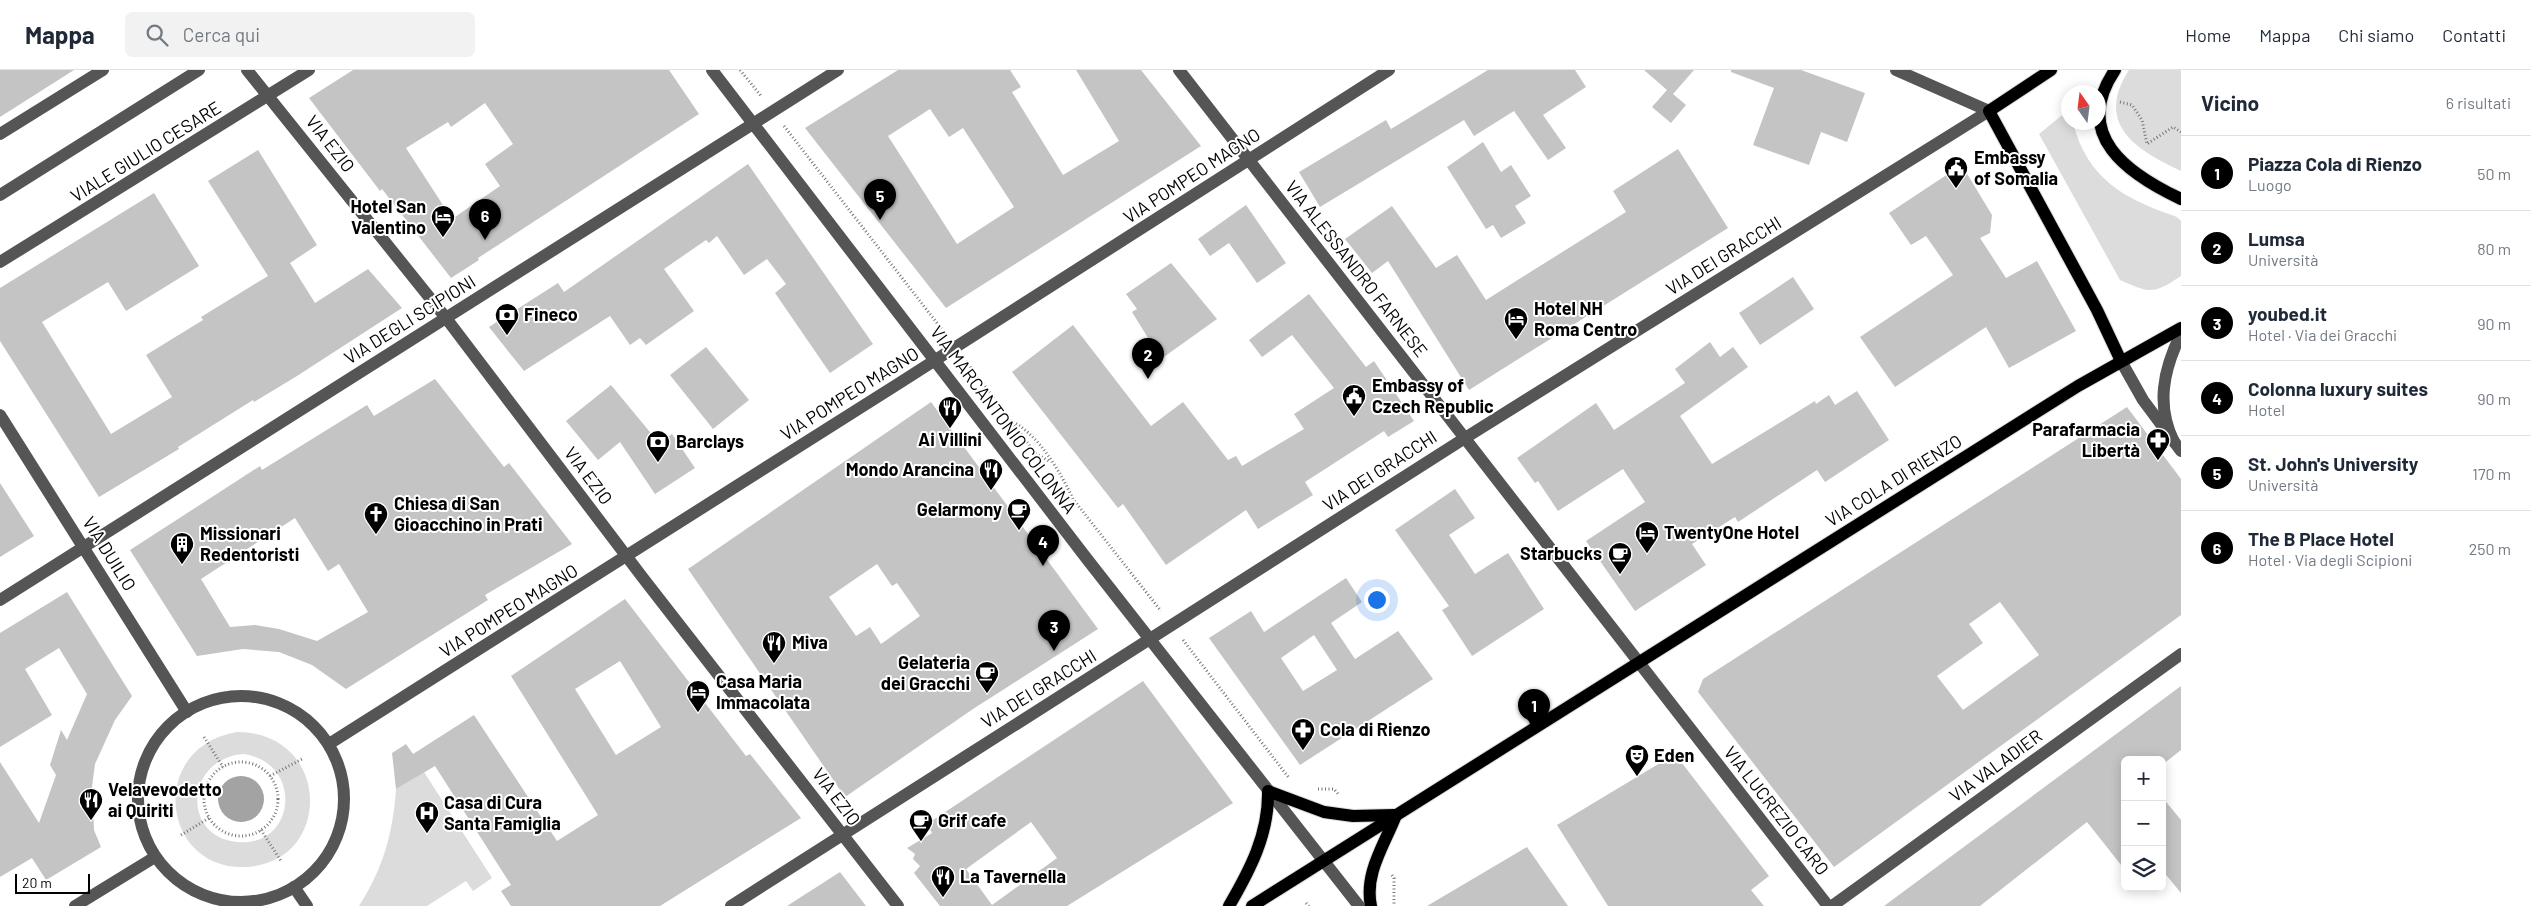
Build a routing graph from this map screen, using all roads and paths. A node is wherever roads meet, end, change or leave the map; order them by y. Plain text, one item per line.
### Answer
1 (102, 70) edge
2 (199, 70) edge
3 (247, 70) edge
4 (309, 70) edge
5 (712, 70) edge
6 (740, 70) edge
7 (838, 70) edge
8 (1179, 70) edge
9 (1389, 70) edge
10 (1896, 70) edge
11 (2051, 70) edge
12 (2115, 70) edge
13 (2106, 90) edge
14 (269, 96) junction
15 (2106, 98) edge
16 (1989, 111) junction
17 (773, 112) junction
18 (754, 123) junction
19 (2103, 130) edge
20 (2181, 132) edge
21 (0, 134) edge
22 (1250, 159) junction
23 (0, 195) edge
24 (2181, 199) edge
25 (0, 262) edge
26 (446, 318) junction
27 (940, 326) dead end
28 (2181, 328) edge
29 (2181, 334) edge
30 (935, 360) junction
31 (2121, 361) junction
32 (979, 378) dead end
33 (0, 415) edge
34 (1013, 422) junction
35 (1464, 438) junction
36 (2178, 447) edge
37 (1050, 461) junction
38 (84, 547) junction
39 (627, 556) junction
40 (0, 600) edge
41 (1173, 626) junction
42 (1151, 640) junction
43 (2181, 654) edge
44 (1639, 661) junction
45 (187, 712) junction
46 (204, 738) dead end
47 (329, 744) junction
48 (304, 758) dead end
49 (223, 767) junction
50 (270, 776) junction
51 (1293, 782) dead end
52 (1311, 789) dead end
53 (1268, 791) junction
54 (1340, 798) dead end
55 (1396, 814) junction
56 (209, 818) junction
57 (261, 830) junction
58 (842, 834) junction
59 (181, 836) dead end
60 (155, 856) junction
61 (1324, 859) junction
62 (281, 861) dead end
63 (1388, 868) dead end
64 (294, 887) junction
65 (75, 906) edge
66 (307, 906) edge
67 (731, 906) edge
68 (898, 906) edge
69 (1229, 906) edge
70 (1252, 906) edge
71 (1359, 906) edge
72 (1371, 906) edge
73 (1394, 906) edge
74 (1828, 906) edge
75 (1832, 906) edge

1 - 21 street
2 - 23 street
3 - 14 street, VIA EZIO
4 - 14 street, VIALE GIULIO CESARE
5 - 18 street, VIA MARCANTONIO COLONNA
6 - 17 path
7 - 17 street, VIA DEGLI SCIPIONI
8 - 22 street, VIA ALESSANDRO FARNESE
9 - 22 street, VIA POMPEO MAGNO
10 - 16 street
11 - 16 main road, VIA DEI GRACCHI
12 - 13 main road
14 - 25 street, VIALE GIULIO CESARE
14 - 26 street, VIA EZIO
15 - 20 path
16 - 31 main road
16 - 35 street, VIA DEI GRACCHI
17 - 18 street, VIA DEGLI SCIPIONI
17 - 27 path
18 - 26 street, VIA DEGLI SCIPIONI
18 - 30 street, VIA MARCANTONIO COLONNA
19 - 24 main road
22 - 30 street, VIA POMPEO MAGNO
22 - 35 street, VIA ALESSANDRO FARNESE
26 - 38 street, VIA DEGLI SCIPIONI
26 - 39 street, VIA EZIO
28 - 31 main road, VIA COLA DI RIENZO
29 - 36 street
30 - 39 street, VIA POMPEO MAGNO
30 - 42 street, VIA MARCANTONIO COLONNA
31 - 36 street
31 - 44 main road, VIA COLA DI RIENZO
32 - 34 path
33 - 38 street, VIA DUILIO
34 - 37 path
34 - 37 path
35 - 41 street, VIA DEI GRACCHI
35 - 44 street, VIA ALESSANDRO FARNESE
37 - 41 path
38 - 40 street, VIA DEGLI SCIPIONI
38 - 45 street, VIA DUILIO
39 - 47 street, VIA POMPEO MAGNO
39 - 58 street, VIA EZIO
41 - 42 street, VIA DEI GRACCHI
41 - 51 path
42 - 53 street, VIA MARCANTONIO COLONNA
42 - 58 street, VIA DEI GRACCHI
43 - 75 street, VIA VALADIER
44 - 55 main road, VIA COLA DI RIENZO
44 - 74 street, VIA LUCREZIO CARO
45 - 47 street
45 - 60 street
46 - 49 path
47 - 64 street
48 - 50 path
49 - 50 path
49 - 56 path
50 - 57 path
52 - 54 path
53 - 55 main road
53 - 61 street, VIA MARCANTONIO COLONNA
53 - 69 main road
55 - 61 main road, VIA COLA DI RIENZO
55 - 72 main road
56 - 57 path
56 - 59 path
57 - 62 path
58 - 67 street, VIA DEI GRACCHI
58 - 68 street, VIA EZIO
60 - 64 street
60 - 65 street
61 - 70 main road, VIA COLA DI RIENZO
61 - 71 street, VIA MARCANTONIO COLONNA
63 - 73 path
64 - 66 street

